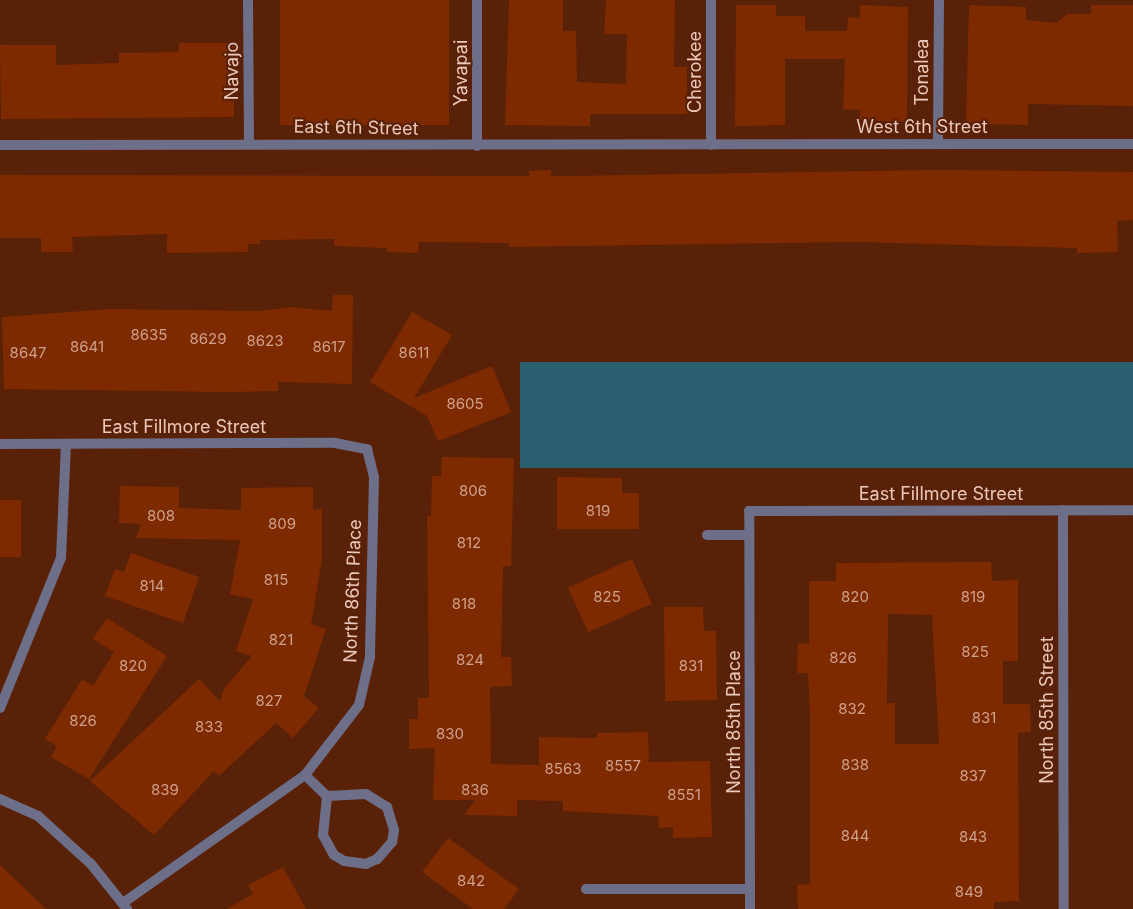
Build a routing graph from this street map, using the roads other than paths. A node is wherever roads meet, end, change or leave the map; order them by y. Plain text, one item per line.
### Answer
1 (248, 0) edge
2 (477, 0) edge
3 (712, 0) edge
4 (939, 0) edge
5 (249, 142) junction
6 (938, 143) junction
7 (1133, 144) edge
8 (0, 145) edge
9 (711, 145) junction
10 (476, 146) junction
11 (0, 444) edge
12 (66, 444) junction
13 (367, 449) joint
14 (1063, 510) junction
15 (1133, 510) edge
16 (749, 511) joint
17 (707, 535) dead end
18 (749, 535) junction
19 (0, 708) edge
20 (305, 774) junction
21 (327, 796) junction
22 (0, 799) edge
23 (586, 889) dead end
24 (750, 889) junction
25 (125, 906) edge
26 (750, 909) edge
27 (1064, 909) edge

1 - 5 street, Navajo
2 - 10 street, Yavapai
3 - 9 street, Cherokee
4 - 6 street, Tonalea
5 - 8 street, East 6th Street
5 - 10 street, East 6th Street
6 - 7 street, West 6th Street
6 - 9 street, West 6th Street
9 - 10 street, East 6th Street
11 - 12 street, East Fillmore Street
12 - 13 street, East Fillmore Street
12 - 19 street
13 - 20 street, North 86th Place
14 - 15 street, East Fillmore Street
14 - 16 street, East Fillmore Street
14 - 27 street, North 85th Street
16 - 18 street, North 85th Place
17 - 18 street
18 - 24 street, North 85th Place
20 - 21 street
20 - 25 street, North 86th Place
21 - 21 street
22 - 25 street
23 - 24 street
24 - 26 street, North 85th Place

